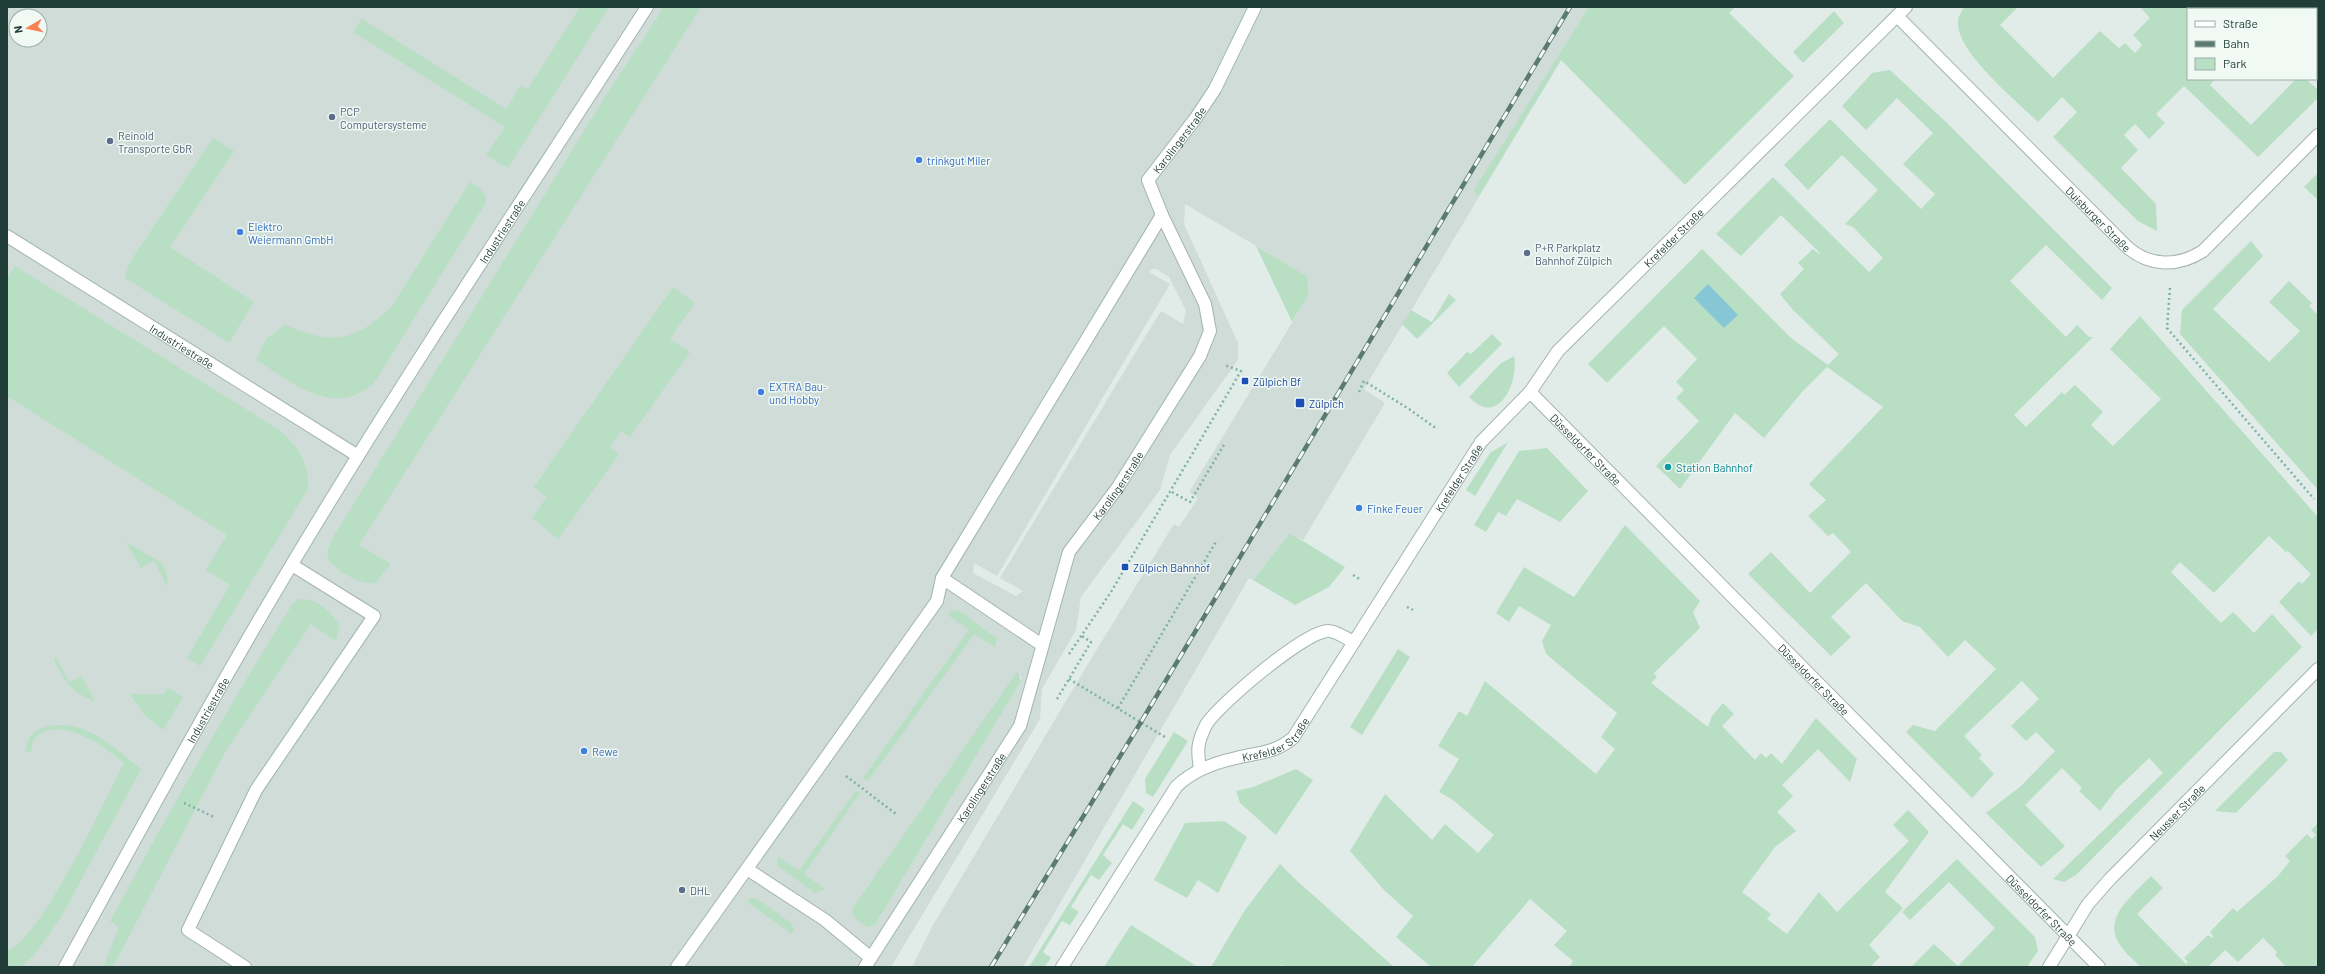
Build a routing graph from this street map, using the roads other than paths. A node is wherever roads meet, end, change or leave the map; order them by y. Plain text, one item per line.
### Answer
1 (647, 7) edge
2 (1255, 7) edge
3 (1906, 7) edge
4 (1897, 16) junction
5 (2318, 135) edge
6 (1162, 215) junction
7 (7, 236) edge
8 (1530, 392) junction
9 (358, 456) junction
10 (292, 564) junction
11 (942, 578) junction
12 (1354, 642) junction
13 (1042, 645) junction
14 (2318, 669) edge
15 (1200, 769) junction
16 (747, 869) junction
17 (2069, 937) junction
18 (868, 963) edge
19 (244, 966) edge
20 (65, 967) edge
21 (678, 967) edge
22 (1062, 967) edge
23 (2049, 967) edge
24 (2099, 967) edge

1 - 9 street, Industriestraße
2 - 6 street, Karolingerstraße
3 - 4 street, Krefelder Straße
4 - 5 street, Duisburger Straße
4 - 8 street, Krefelder Straße
6 - 11 street
6 - 13 street, Karolingerstraße
7 - 9 street, Industriestraße
8 - 12 street, Krefelder Straße
8 - 17 street, Düsseldorfer Straße
9 - 10 street, Industriestraße
10 - 19 street
10 - 20 street, Industriestraße
11 - 13 street
11 - 16 street
12 - 15 street, Krefelder Straße
12 - 15 street
13 - 18 street, Karolingerstraße
14 - 17 street, Neusser Straße
15 - 22 street, Krefelder Straße
16 - 18 street
16 - 21 street
17 - 23 street, Neusser Straße
17 - 24 street, Düsseldorfer Straße

